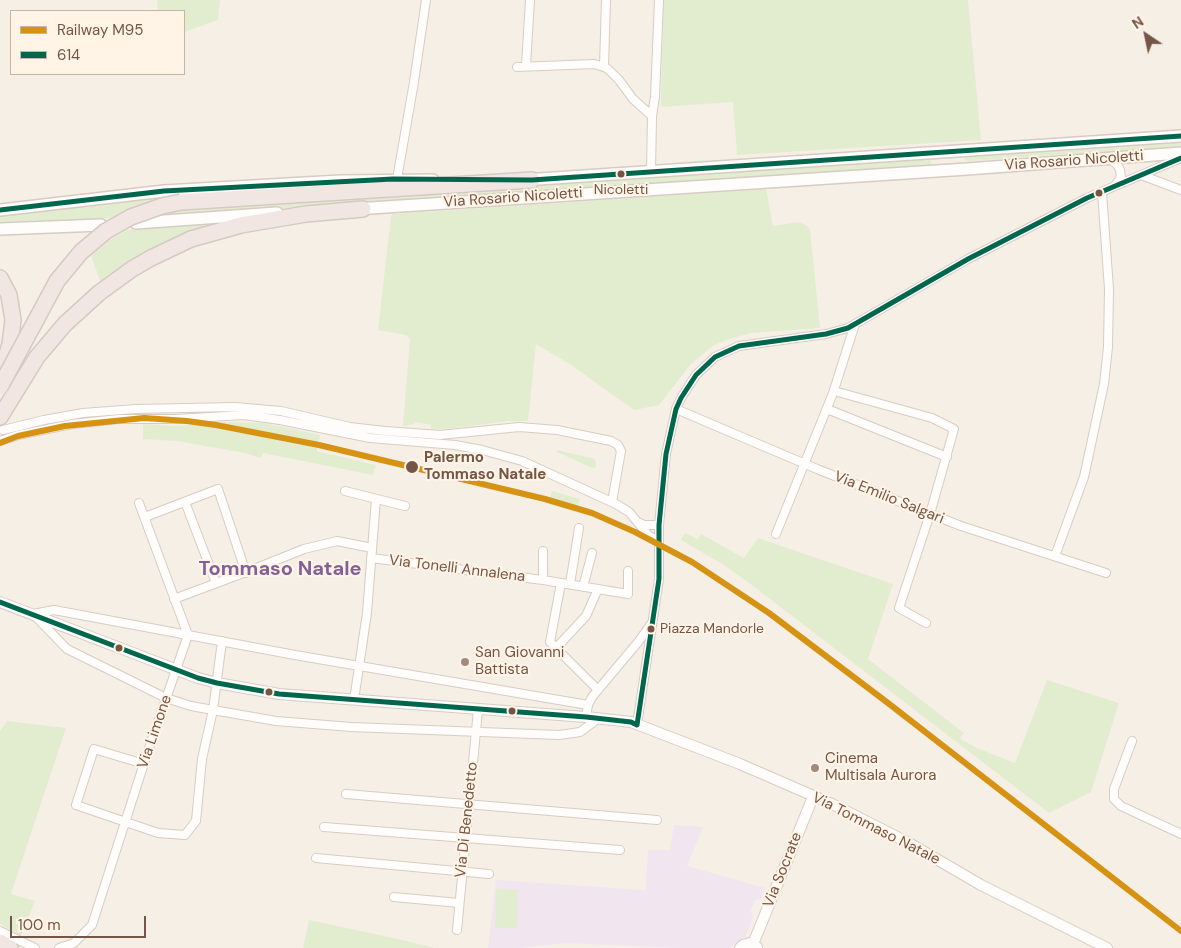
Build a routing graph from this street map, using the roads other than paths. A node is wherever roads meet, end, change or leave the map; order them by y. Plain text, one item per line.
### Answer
1 (426, 0) edge
2 (530, 0) edge
3 (606, 0) edge
4 (660, 0) edge
5 (526, 66) junction
6 (517, 67) dead end
7 (604, 67) junction
8 (652, 116) junction
9 (1181, 136) edge
10 (972, 151) junction
11 (1181, 153) edge
12 (918, 154) junction
13 (1181, 158) edge
14 (1108, 159) junction
15 (967, 169) junction
16 (920, 171) junction
17 (652, 172) junction
18 (1140, 176) junction
19 (397, 179) junction
20 (532, 180) junction
21 (1115, 186) junction
22 (1181, 190) edge
23 (1102, 192) junction
24 (363, 209) junction
25 (0, 210) edge
26 (136, 223) dead end
27 (101, 225) dead end
28 (0, 228) edge
29 (0, 278) edge
30 (854, 324) junction
31 (0, 378) edge
32 (0, 387) edge
33 (834, 391) junction
34 (676, 410) junction
35 (827, 410) junction
36 (2, 423) edge
37 (0, 441) edge
38 (947, 457) junction
39 (805, 464) junction
40 (344, 491) dead end
41 (376, 499) junction
42 (184, 502) junction
43 (612, 502) junction
44 (139, 503) dead end
45 (405, 506) dead end
46 (930, 514) junction
47 (144, 517) junction
48 (638, 522) junction
49 (659, 526) junction
50 (579, 528) dead end
51 (776, 534) dead end
52 (659, 541) junction
53 (372, 548) junction
54 (544, 551) dead end
55 (592, 553) dead end
56 (1055, 556) junction
57 (371, 558) junction
58 (628, 571) dead end
59 (246, 573) junction
60 (1106, 573) dead end
61 (543, 580) junction
62 (216, 583) junction
63 (561, 583) junction
64 (570, 584) junction
65 (583, 586) junction
66 (598, 589) junction
67 (174, 599) junction
68 (0, 602) edge
69 (33, 614) junction
70 (652, 622) junction
71 (926, 622) dead end
72 (188, 635) junction
73 (222, 642) junction
74 (556, 648) junction
75 (359, 666) junction
76 (177, 670) junction
77 (217, 683) junction
78 (598, 690) junction
79 (166, 698) junction
80 (354, 700) junction
81 (588, 705) junction
82 (212, 710) junction
83 (478, 710) junction
84 (586, 716) junction
85 (599, 718) junction
86 (637, 725) junction
87 (476, 731) junction
88 (1132, 741) dead end
89 (144, 764) junction
90 (346, 794) dead end
91 (814, 797) junction
92 (469, 805) junction
93 (657, 820) dead end
94 (125, 821) junction
95 (324, 827) dead end
96 (1181, 834) edge
97 (466, 837) junction
98 (620, 850) dead end
99 (316, 858) dead end
100 (462, 871) junction
101 (489, 874) dead end
102 (394, 897) dead end
103 (459, 902) junction
104 (457, 930) dead end
105 (0, 931) edge
106 (0, 942) edge
107 (756, 946) edge
108 (10, 948) edge
109 (35, 948) edge
110 (59, 948) edge
111 (740, 948) edge
112 (1107, 948) edge

1 - 19 street
2 - 5 street
3 - 7 street
4 - 8 street
5 - 6 street
5 - 7 street
7 - 8 street
8 - 17 street
9 - 10 main road, Via Rosario Nicoletti
10 - 12 main road, Via Rosario Nicoletti
10 - 15 main road
11 - 14 main road, Via Rosario Nicoletti
12 - 16 main road
12 - 17 main road, Via Rosario Nicoletti
13 - 18 street
14 - 15 main road, Via Rosario Nicoletti
14 - 21 street
15 - 16 main road, Via Rosario Nicoletti
16 - 24 main road, Via Rosario Nicoletti
17 - 20 main road, Via Rosario Nicoletti
18 - 21 street
18 - 22 street
19 - 20 main road, Via Rosario Nicoletti
19 - 25 main road, Via Rosario Nicoletti
20 - 32 highway, bridge
21 - 23 street
23 - 30 street
23 - 56 street
24 - 26 main road, Via Rosario Nicoletti
24 - 36 highway
27 - 28 main road
29 - 31 highway
30 - 33 street
30 - 34 street
33 - 35 street
33 - 38 street
34 - 39 street, Via Emilio Salgari
34 - 49 street
35 - 38 street
35 - 39 street
36 - 43 street
37 - 43 street
38 - 46 street
39 - 46 street, Via Emilio Salgari
39 - 51 street
40 - 41 street
41 - 45 street
41 - 53 street
42 - 47 street
42 - 59 street
42 - 62 street
43 - 48 street
44 - 47 street
46 - 56 street, Via Emilio Salgari
46 - 71 street
47 - 67 street
48 - 49 street
48 - 52 street
49 - 52 street
50 - 64 street
52 - 70 street
53 - 57 street
53 - 59 street
54 - 61 street
55 - 65 street
56 - 60 street, Via Emilio Salgari
57 - 61 street, Via Tonelli Annalena
57 - 75 street
58 - 66 street, Via Tonelli Annalena
59 - 62 street
61 - 63 street, Via Tonelli Annalena
62 - 67 street
63 - 64 street, Via Tonelli Annalena
63 - 74 street
64 - 65 street, Via Tonelli Annalena
65 - 66 street, Via Tonelli Annalena
66 - 74 street
67 - 72 street
68 - 69 street, Via Tommaso Natale
69 - 72 street
69 - 76 street, Via Tommaso Natale
69 - 79 street
70 - 78 street
70 - 86 street
72 - 73 street
72 - 76 street, Via Limone
73 - 75 street
73 - 77 street
74 - 78 street
75 - 80 street
75 - 81 street
76 - 77 street, Via Tommaso Natale
76 - 79 street, Via Limone
77 - 80 street, Via Tommaso Natale
77 - 82 street
78 - 81 street
79 - 82 street
79 - 89 street, Via Limone
80 - 83 street, Via Tommaso Natale
81 - 84 street
82 - 87 street
82 - 94 street
83 - 84 street, Via Tommaso Natale
83 - 87 street, Via Di Benedetto
84 - 85 street, Via Tommaso Natale
85 - 86 street, Via Tommaso Natale
85 - 87 street
86 - 91 street, Via Tommaso Natale
87 - 92 street, Via Di Benedetto
88 - 96 street
89 - 94 street, Via Limone
89 - 94 street
90 - 92 street
91 - 107 street, Via Socrate
91 - 112 street, Via Tommaso Natale
92 - 93 street
92 - 97 street, Via Di Benedetto
94 - 110 street, Via Limone
95 - 97 street
97 - 98 street
97 - 100 street, Via Di Benedetto
99 - 100 street
100 - 101 street
100 - 103 street, Via Di Benedetto
102 - 103 street
103 - 104 street, Via Di Benedetto
105 - 109 street
106 - 108 highway
107 - 111 street

